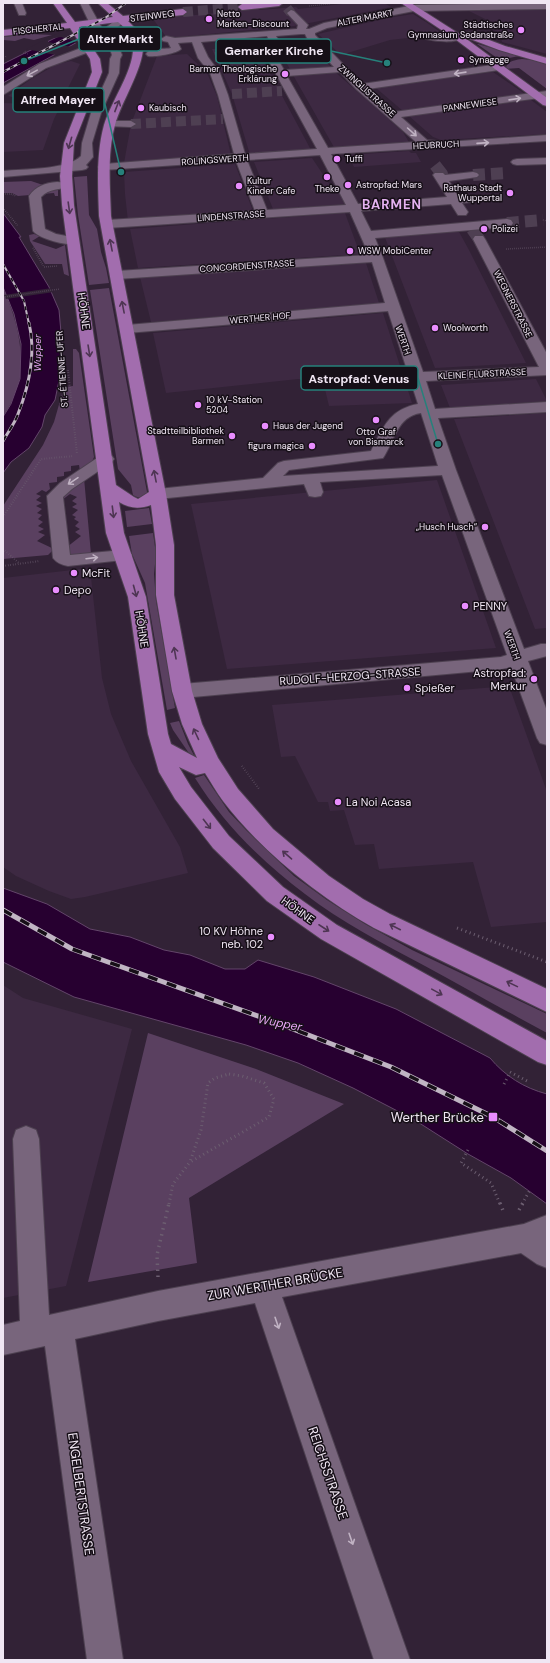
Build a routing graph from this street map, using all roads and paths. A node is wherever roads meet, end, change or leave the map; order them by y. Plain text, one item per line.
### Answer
1 (18, 3) edge
2 (84, 3) edge
3 (279, 3) edge
4 (405, 3) edge
5 (58, 5) edge
6 (109, 6) edge
7 (417, 6) edge
8 (547, 6) edge
9 (242, 7) dead end
10 (429, 9) junction
11 (457, 9) junction
12 (22, 13) dead end
13 (52, 13) dead end
14 (291, 13) tunnel mouth
15 (439, 15) junction
16 (152, 16) junction
17 (93, 17) junction
18 (66, 18) junction
19 (119, 23) junction
20 (3, 24) edge
21 (73, 25) junction
22 (305, 29) junction
23 (24, 31) junction
24 (3, 33) edge
25 (135, 35) junction
26 (429, 37) dead end
27 (458, 37) junction
28 (170, 42) junction
29 (300, 42) dead end
30 (86, 43) junction
31 (286, 43) dead end
32 (265, 46) junction
33 (196, 49) junction
34 (26, 51) dead end
35 (32, 54) dead end
36 (3, 56) edge
37 (7, 57) dead end
38 (215, 57) tunnel mouth
39 (531, 57) junction
40 (115, 59) junction
41 (547, 61) edge
42 (498, 66) junction
43 (342, 69) junction
44 (281, 73) junction
45 (360, 87) junction
46 (3, 92) edge
47 (542, 95) edge
48 (18, 100) dead end
49 (85, 103) junction
50 (547, 103) edge
51 (394, 115) junction
52 (110, 124) junction
53 (131, 124) tunnel mouth
54 (547, 138) edge
55 (430, 150) junction
56 (326, 153) junction
57 (87, 156) junction
58 (241, 159) junction
59 (547, 161) edge
60 (517, 162) tunnel mouth
61 (104, 166) junction
62 (66, 169) junction
63 (3, 174) edge
64 (473, 175) tunnel mouth
65 (66, 185) junction
66 (3, 194) edge
67 (467, 199) tunnel mouth
68 (455, 201) junction
69 (16, 202) dead end
70 (3, 208) edge
71 (355, 208) junction
72 (262, 214) junction
73 (507, 223) tunnel mouth
74 (107, 224) junction
75 (20, 228) dead end
76 (367, 235) junction
77 (479, 239) junction
78 (73, 241) junction
79 (547, 247) edge
80 (33, 248) dead end
81 (376, 258) junction
82 (59, 265) dead end
83 (117, 275) junction
84 (56, 290) dead end
85 (3, 297) edge
86 (392, 307) junction
87 (127, 329) junction
88 (68, 364) dead end
89 (547, 368) edge
90 (547, 371) edge
91 (416, 377) junction
92 (547, 406) edge
93 (429, 411) junction
94 (106, 459) junction
95 (448, 470) junction
96 (268, 482) junction
97 (110, 488) junction
98 (158, 494) junction
99 (3, 517) edge
100 (3, 549) edge
101 (123, 554) junction
102 (62, 558) junction
103 (20, 564) junction
104 (3, 566) edge
105 (547, 650) edge
106 (517, 659) junction
107 (182, 691) junction
108 (547, 738) edge
109 (162, 748) junction
110 (208, 760) junction
111 (452, 926) dead end
112 (547, 962) edge
113 (547, 1001) edge
114 (547, 1054) edge
115 (529, 1082) dead end
116 (504, 1084) dead end
117 (26, 1139) dead end
118 (468, 1150) dead end
119 (190, 1162) junction
120 (530, 1190) dead end
121 (521, 1208) dead end
122 (505, 1216) dead end
123 (539, 1240) edge
124 (264, 1286) junction
125 (158, 1306) junction
126 (46, 1331) junction
127 (3, 1340) edge
128 (105, 1660) edge
129 (392, 1660) edge

1 - 12 street
2 - 17 street
3 - 9 main road
4 - 7 main road
5 - 13 main road
5 - 18 main road, HÖHNE
6 - 16 main road, STEINWEG
6 - 17 main road, FISCHERTAL
6 - 19 main road
7 - 10 street, ALTER MARKT
7 - 22 street, ALTER MARKT
7 - 27 main road
8 - 11 street
10 - 11 street, ALTER MARKT
10 - 15 main road
11 - 15 street
14 - 22 street
15 - 39 main road
16 - 19 main road, STEINWEG
16 - 25 main road
17 - 18 main road, FISCHERTAL
17 - 19 main road, FISCHERTAL
17 - 21 main road, FISCHERTAL
17 - 40 street
18 - 20 main road, FISCHERTAL
18 - 21 main road, HÖHNE
19 - 25 main road
19 - 40 street
21 - 23 main road, FISCHERTAL
21 - 30 main road, HÖHNE
22 - 28 street, ALTER MARKT
22 - 29 street
22 - 32 street, ALTER MARKT
22 - 43 street, ZWINGLISTRASSE
23 - 24 main road, FISCHERTAL
23 - 30 main road
52 -> 25 main road
26 - 27 street
27 - 42 main road
28 - 33 street, ALTER MARKT
28 - 33 street, ALTER MARKT
30 -> 46 street
30 - 49 main road, HÖHNE
31 - 32 street, ALTER MARKT
32 - 33 street, ALTER MARKT
32 - 44 street, WERTH
33 - 38 street
33 - 58 street
34 - 35 path
36 - 37 path
39 - 41 main road
39 - 42 main road
40 - 57 street
42 -> 45 street
42 - 47 main road
43 - 44 street
43 - 45 street, ZWINGLISTRASSE
44 - 56 street, WERTH
45 - 51 street, ZWINGLISTRASSE
47 - 50 main road
51 -> 47 street, PANNEWIESE
48 - 49 path
49 -> 62 main road, HÖHNE
51 -> 55 street, ZWINGLISTRASSE
52 - 53 street
52 - 61 main road
55 -> 54 street, HEUBRUCH
55 - 56 street, HEUBRUCH
56 - 58 street, ROLINGSWERTH
56 - 71 street, WERTH
57 - 61 street
57 - 62 street
58 - 61 street, ROLINGSWERTH
58 - 72 street
59 - 60 street
61 - 62 street, ROLINGSWERTH
61 - 74 main road
62 - 63 street, ROLINGSWERTH
62 - 65 main road, HÖHNE
64 - 68 street, WEGNERSTRASSE
65 -> 78 main road, HÖHNE
65 - 78 street
66 - 69 path
67 - 68 street, LINDENSTRASSE
68 - 71 street, LINDENSTRASSE
68 - 77 street, WEGNERSTRASSE
70 - 75 path
71 - 72 street, LINDENSTRASSE
71 - 76 street, WERTH
72 - 74 street, LINDENSTRASSE
73 - 76 street
83 -> 74 main road
76 - 81 street, WERTH
77 - 79 path
77 - 89 street, WEGNERSTRASSE
78 -> 94 main road, HÖHNE
80 - 82 path
81 - 83 street, CONCORDIENSTRASSE
81 - 86 street, WERTH
87 -> 83 main road
84 - 85 path
86 - 87 street, WERTHER HOF
86 - 91 street, WERTH
98 -> 87 main road
88 - 99 path, ST.-ÉTIENNE-UFER
90 - 91 street, KLEINE FLURSTRASSE
91 - 93 street, WERTH
92 - 93 street
93 - 95 street, WERTH
93 - 96 street
94 - 97 main road, HÖHNE
94 -> 102 street
95 - 96 street
95 - 106 street, WERTH
96 - 98 street
97 - 98 main road
97 -> 101 main road, HÖHNE
107 -> 98 main road
100 - 103 path
102 -> 101 street
101 -> 109 main road, HÖHNE
102 - 103 path
103 - 104 path
105 - 106 street, RUDOLF-HERZOG-STRASSE
106 - 107 street, RUDOLF-HERZOG-STRASSE
106 - 108 street, WERTH
110 -> 107 main road
109 - 110 main road
109 -> 114 main road, HÖHNE
113 -> 110 main road
111 - 112 path
115 - 116 path
117 - 126 street, ENGELBERTSTRASSE
118 - 122 path
119 - 119 path
119 - 125 path
120 - 121 path
123 - 124 street, ZUR WERTHER BRÜCKE
124 - 125 street, ZUR WERTHER BRÜCKE
124 -> 129 street, REICHSSTRASSE
125 - 126 street, ZUR WERTHER BRÜCKE
126 - 127 street, ZUR WERTHER BRÜCKE
126 - 128 street, ENGELBERTSTRASSE

